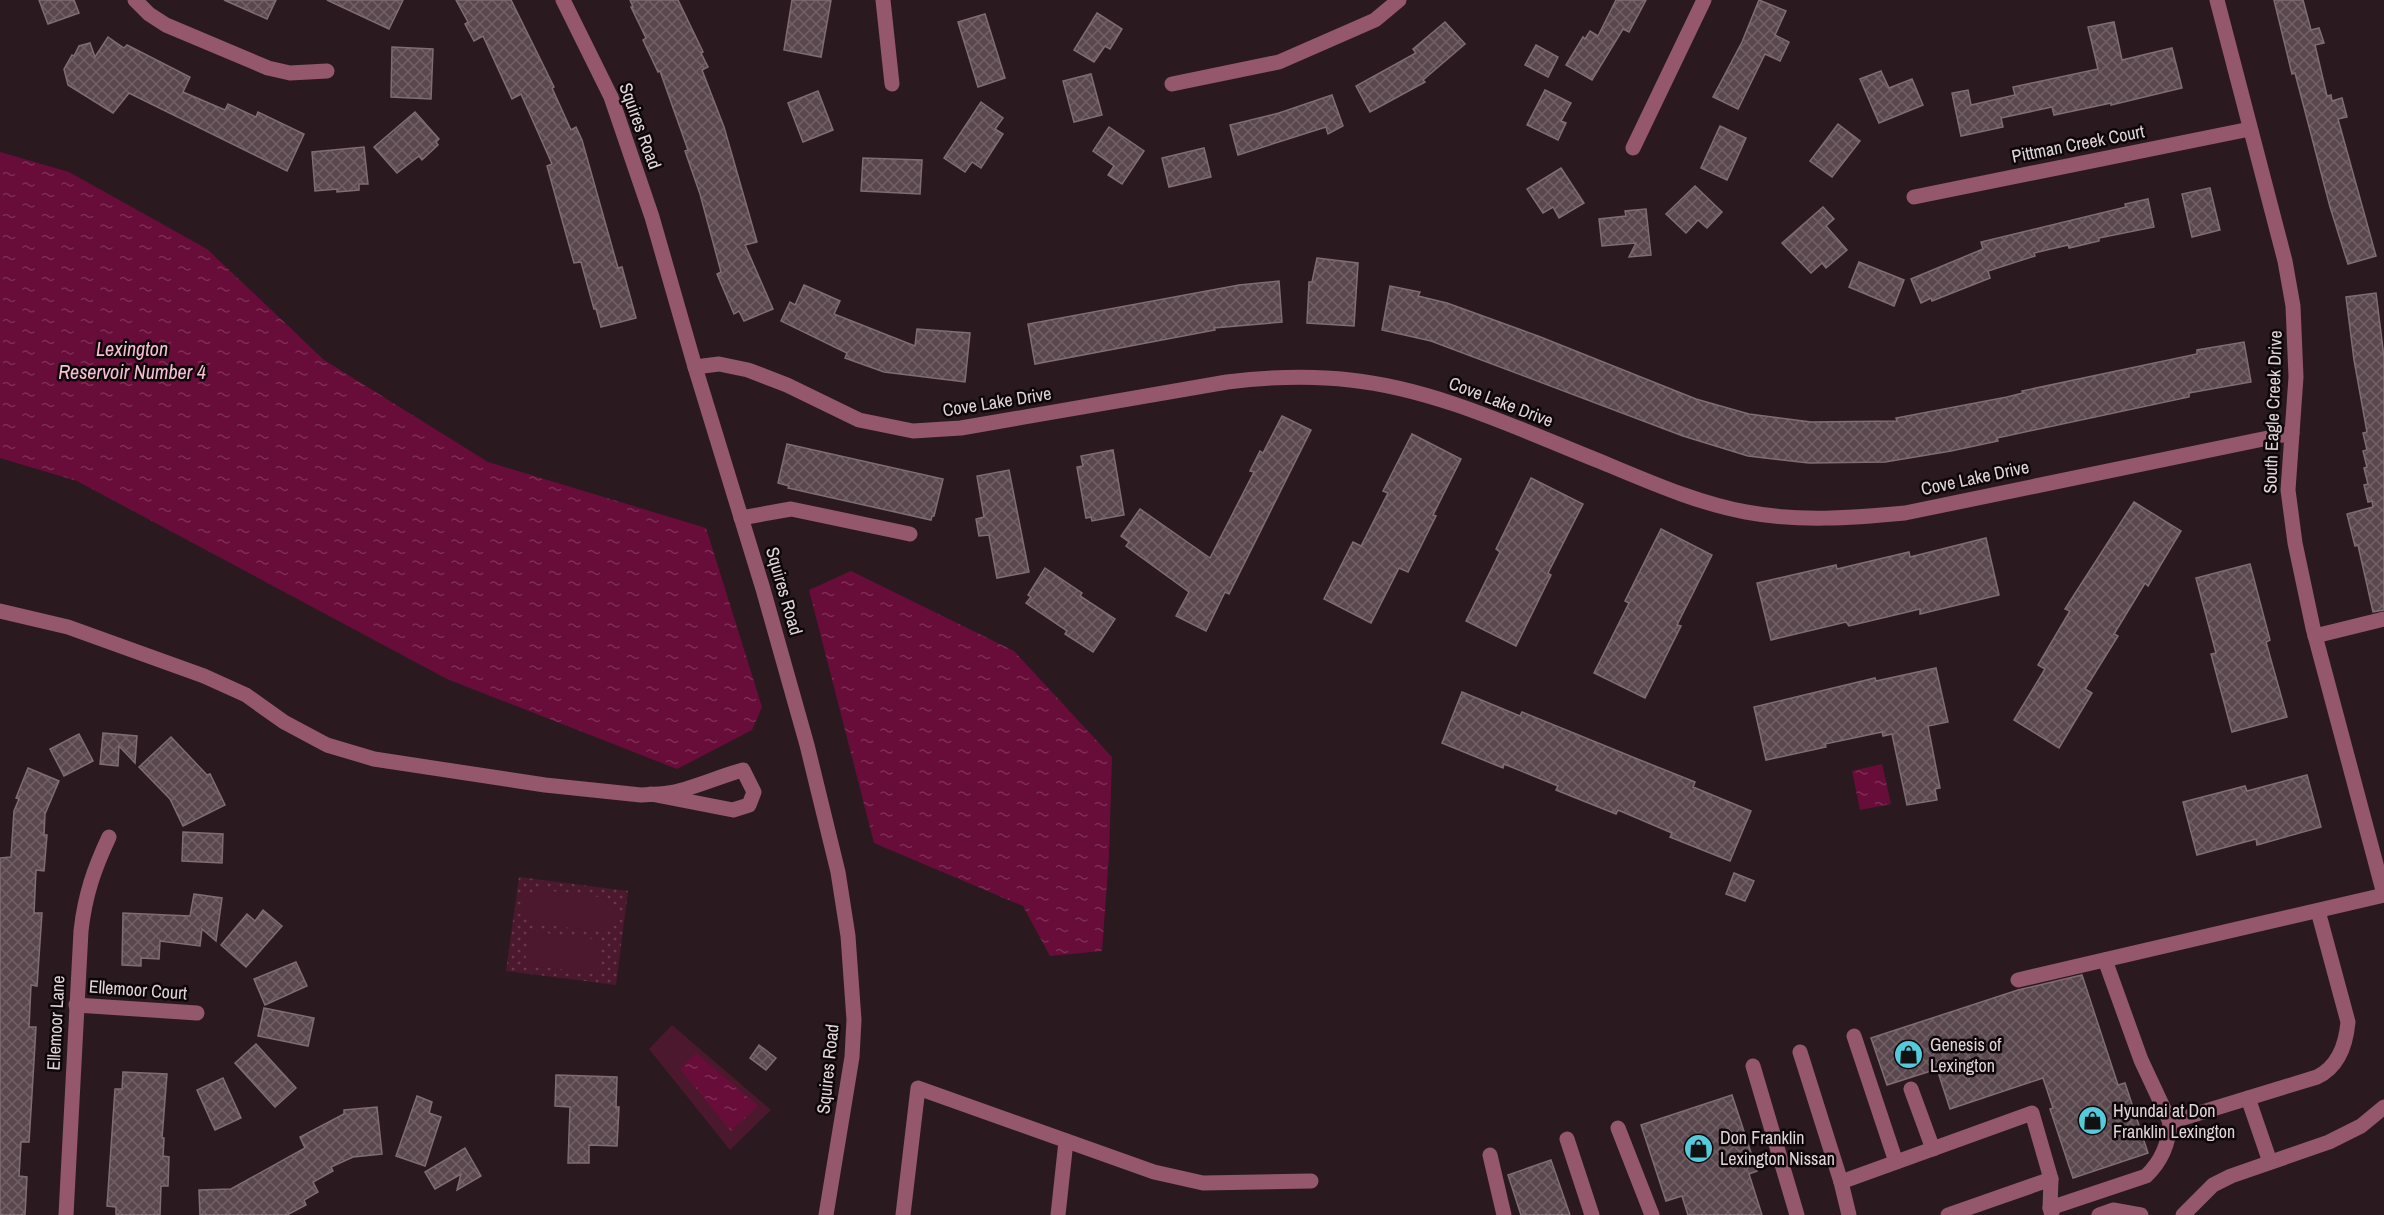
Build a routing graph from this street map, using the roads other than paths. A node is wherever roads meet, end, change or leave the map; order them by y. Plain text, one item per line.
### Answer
1 (135, 0) edge
2 (563, 0) edge
3 (883, 0) edge
4 (1399, 0) edge
5 (1704, 0) edge
6 (2217, 0) edge
7 (327, 71) dead end
8 (892, 84) dead end
9 (1172, 84) dead end
10 (2250, 129) junction
11 (1633, 148) dead end
12 (1914, 197) dead end
13 (694, 367) junction
14 (2292, 433) junction
15 (741, 518) junction
16 (910, 534) dead end
17 (0, 611) edge
18 (2384, 619) edge
19 (2315, 636) junction
20 (651, 794) junction
21 (109, 837) dead end
22 (2378, 845) edge
23 (2384, 895) edge
24 (2318, 911) junction
25 (2105, 960) junction
26 (2018, 980) dead end
27 (76, 1005) junction
28 (197, 1013) dead end
29 (1854, 1036) dead end
30 (1800, 1052) dead end
31 (1753, 1066) dead end
32 (1911, 1089) dead end
33 (2248, 1098) junction
34 (2384, 1107) edge
35 (2170, 1122) junction
36 (1618, 1128) dead end
37 (1567, 1139) dead end
38 (1066, 1141) junction
39 (1933, 1149) junction
40 (1490, 1155) dead end
41 (1896, 1162) junction
42 (2270, 1162) junction
43 (2051, 1179) junction
44 (1311, 1181) dead end
45 (1841, 1182) junction
46 (2051, 1211) edge
47 (66, 1215) edge
48 (825, 1215) edge
49 (903, 1215) edge
50 (1058, 1215) edge
51 (1504, 1215) edge
52 (1592, 1215) edge
53 (1652, 1215) edge
54 (1797, 1215) edge
55 (1849, 1215) edge
56 (1948, 1215) edge
57 (2099, 1215) edge
58 (2141, 1215) edge
59 (2183, 1215) edge

1 - 7 street
2 - 13 street, Squires Road
3 - 8 street
4 - 9 street
5 - 11 street
6 - 10 street, South Eagle Creek Drive
10 - 12 street, Pittman Creek Court
10 - 14 street, South Eagle Creek Drive
13 - 14 street, Cove Lake Drive
13 - 15 street, Squires Road
14 - 19 street, South Eagle Creek Drive
15 - 16 street
15 - 48 street, Squires Road
17 - 20 street
18 - 19 street
19 - 22 street, South Eagle Creek Drive
20 - 20 street
21 - 27 street, Ellemoor Lane
22 - 23 street, South Eagle Creek Drive
23 - 24 street
24 - 25 street
24 - 33 street
25 - 26 street
25 - 35 street
27 - 28 street, Ellemoor Court
27 - 47 street, Ellemoor Lane
29 - 41 street
30 - 45 street
31 - 54 street
32 - 39 street
33 - 35 street
33 - 42 street
34 - 42 street
35 - 46 street
36 - 53 street
37 - 52 street
38 - 44 street
38 - 49 street
38 - 50 street
39 - 41 street
39 - 43 street
40 - 51 street
41 - 45 street
42 - 59 street
43 - 46 street
43 - 56 street
45 - 55 street
57 - 58 street

